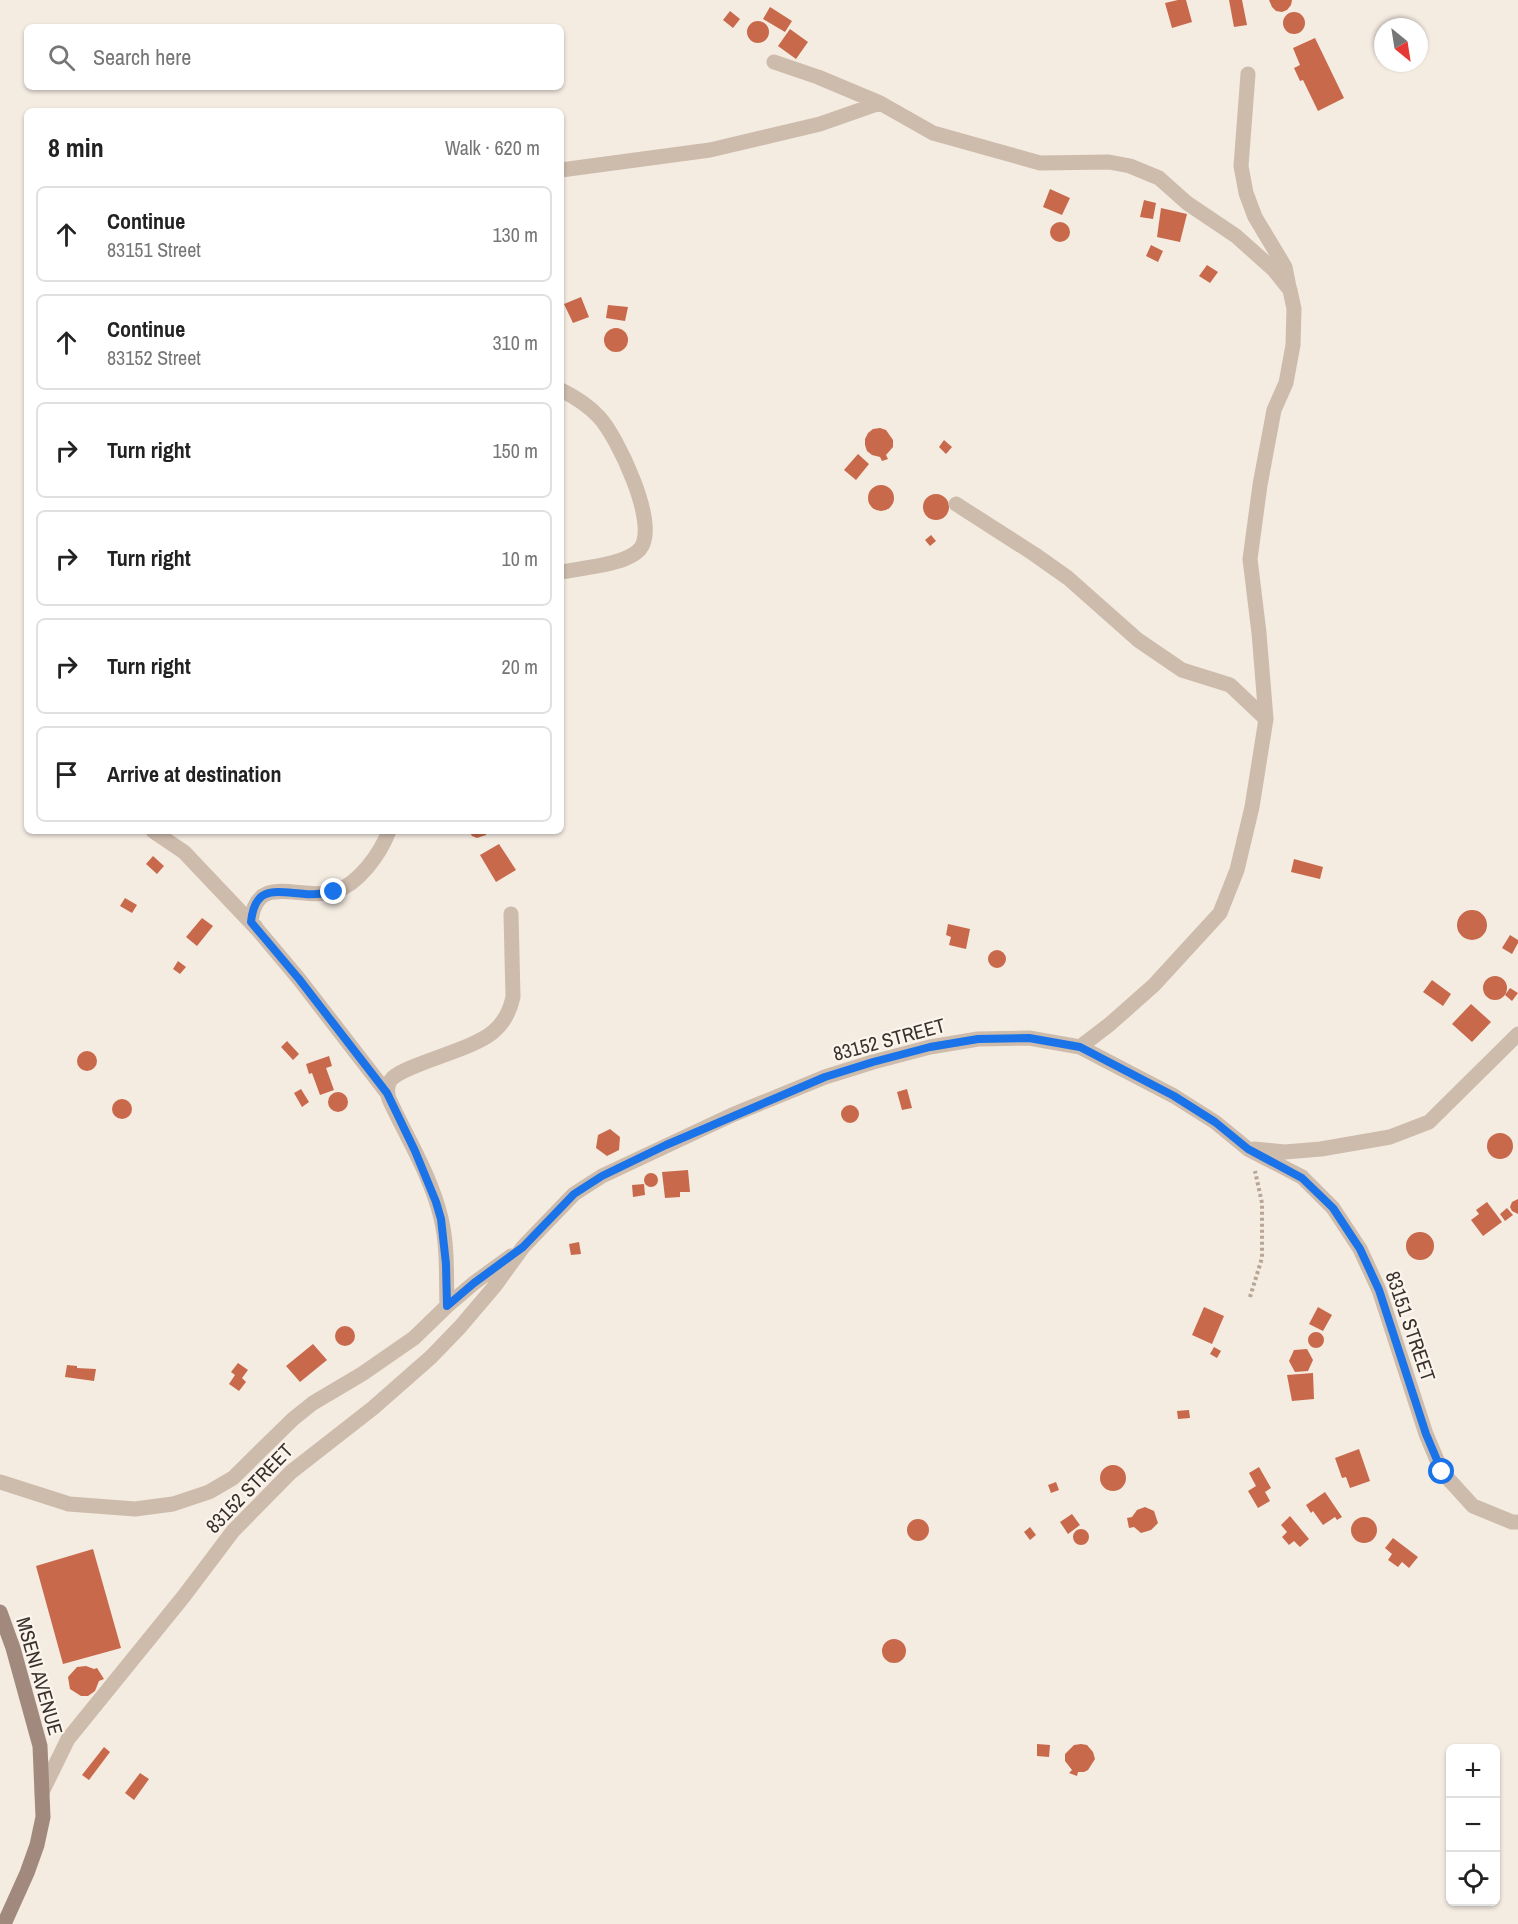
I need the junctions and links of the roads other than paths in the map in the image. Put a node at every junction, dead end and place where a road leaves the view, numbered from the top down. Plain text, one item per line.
1 (774, 62) dead end
2 (1248, 74) dead end
3 (880, 103) junction
4 (564, 170) edge
5 (1290, 290) junction
6 (564, 392) edge
7 (956, 504) dead end
8 (564, 571) edge
9 (1266, 718) junction
10 (157, 834) edge
11 (388, 834) edge
12 (511, 914) dead end
13 (257, 929) junction
14 (1518, 1034) edge
15 (1080, 1047) junction
16 (387, 1093) junction
17 (1248, 1149) junction
18 (523, 1247) junction
19 (447, 1306) junction
20 (0, 1482) edge
21 (1518, 1522) edge
22 (0, 1612) edge
23 (42, 1792) junction
24 (4, 1924) edge

1 - 3 street
2 - 5 street
3 - 4 street
3 - 5 street
5 - 9 street
6 - 8 street
7 - 9 street
9 - 15 street
10 - 13 street
11 - 13 street
12 - 16 street
13 - 16 street
14 - 17 street
15 - 17 street, 83152 STREET
15 - 18 street, 83152 STREET
16 - 19 street
17 - 21 street, 83151 STREET
18 - 19 street, 83152 STREET
18 - 23 street, 83152 STREET
19 - 20 street, 83152 STREET
22 - 23 street, MSENI AVENUE
23 - 24 street, MSENI AVENUE

